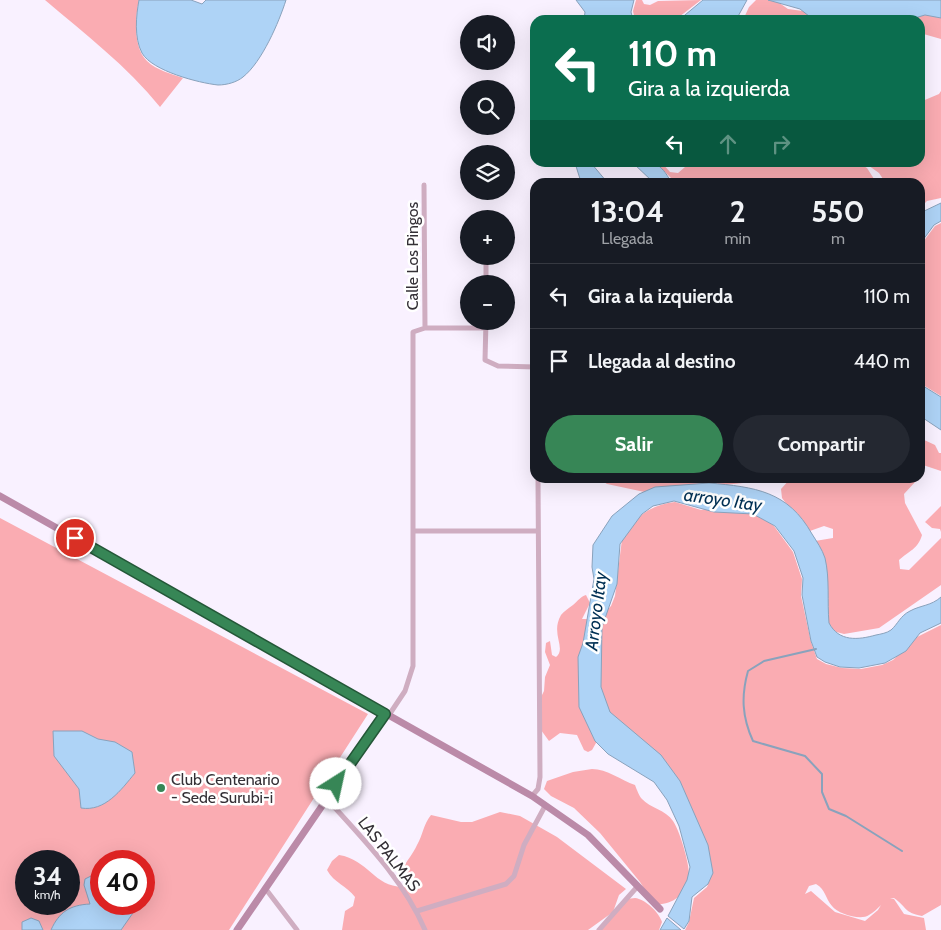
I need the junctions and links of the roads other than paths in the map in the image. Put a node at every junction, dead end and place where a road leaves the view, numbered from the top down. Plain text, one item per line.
1 (424, 185) dead end
2 (425, 328) junction
3 (460, 328) edge
4 (486, 330) edge
5 (530, 367) edge
6 (538, 483) edge
7 (0, 496) edge
8 (414, 531) junction
9 (538, 531) junction
10 (387, 714) junction
11 (532, 796) junction
12 (326, 798) junction
13 (545, 806) junction
14 (638, 887) junction
15 (265, 888) junction
16 (660, 909) dead end
17 (417, 911) junction
18 (237, 930) edge
19 (298, 930) edge
20 (426, 930) edge
21 (599, 930) edge

1 - 2 street, Calle Los Pingos
2 - 3 street
2 - 8 street
4 - 5 street
6 - 9 street
7 - 10 street
8 - 9 street
8 - 10 street
9 - 11 street
10 - 11 street
10 - 12 street
11 - 13 street
12 - 15 street
12 - 17 street, LAS PALMAS
13 - 14 street
13 - 17 street
14 - 16 street
14 - 21 street
15 - 18 street
15 - 19 street
17 - 20 street, LAS PALMAS

